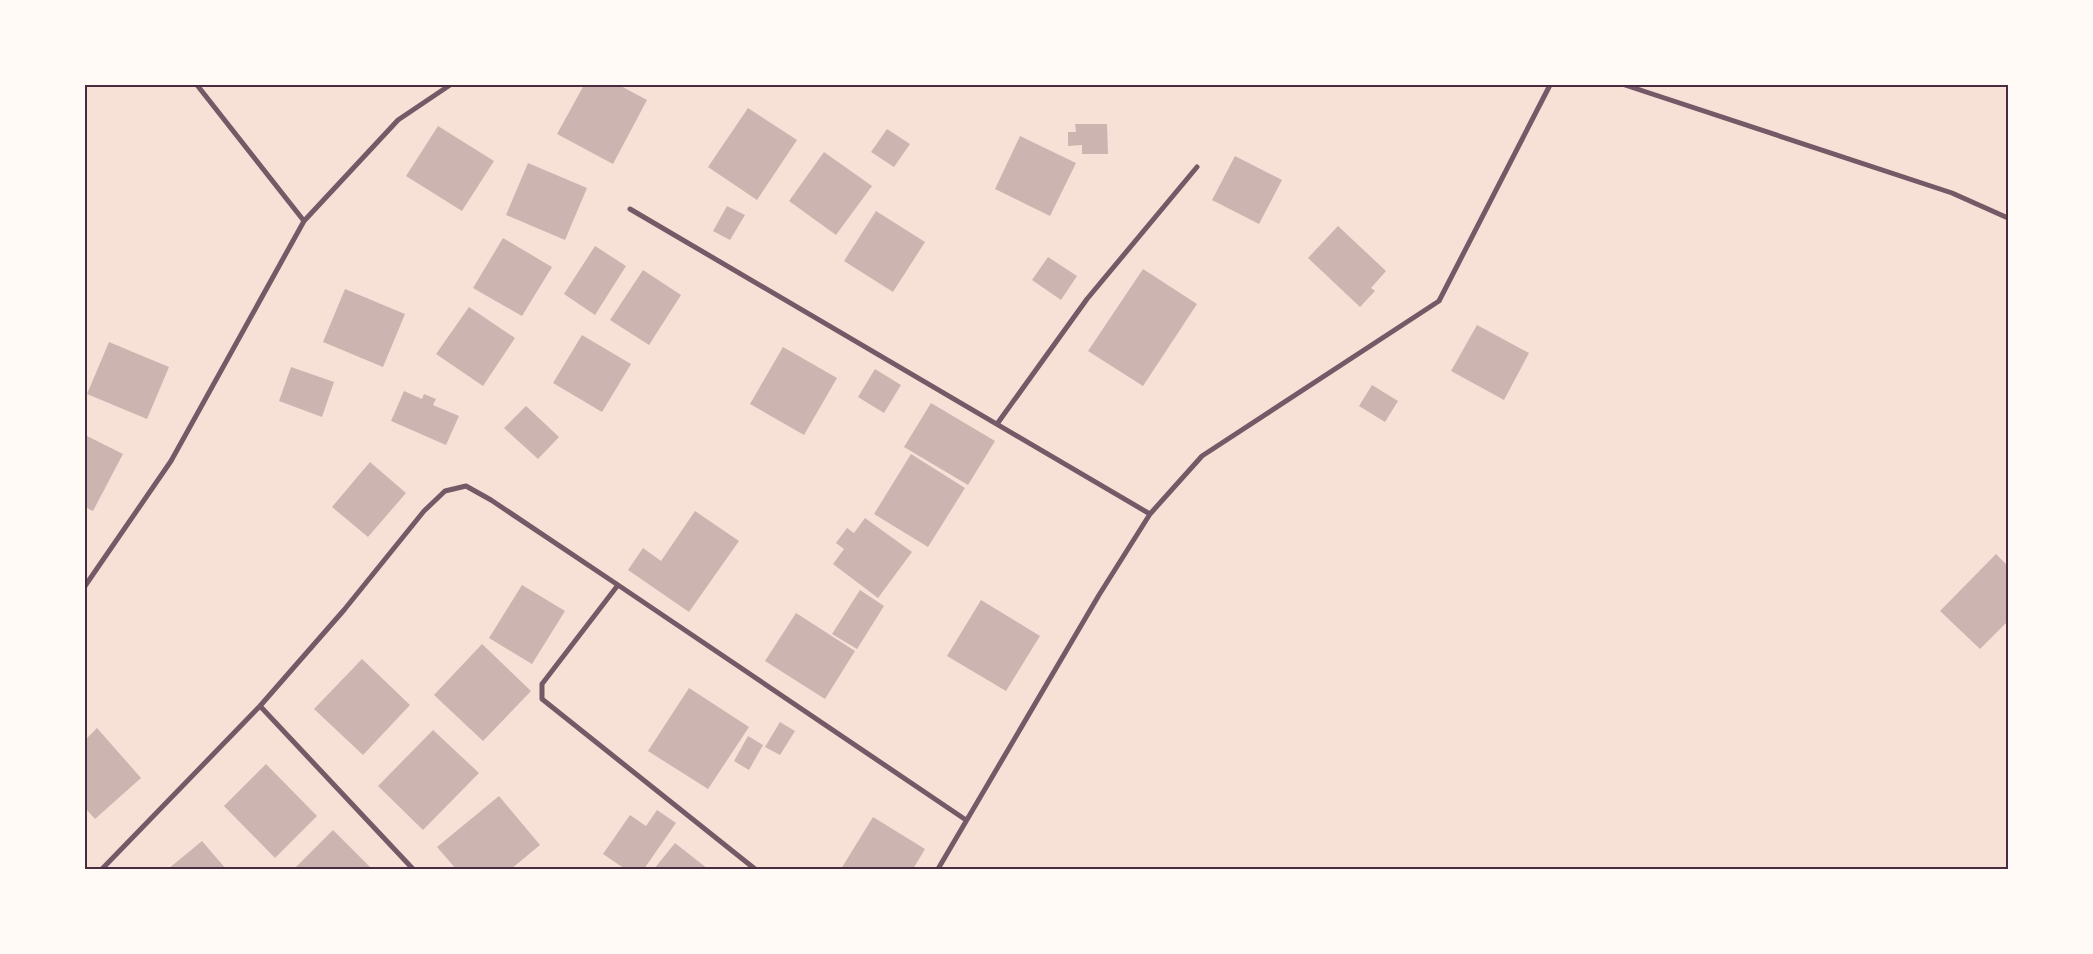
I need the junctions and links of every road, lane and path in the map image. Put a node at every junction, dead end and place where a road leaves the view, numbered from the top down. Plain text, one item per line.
1 (197, 85) edge
2 (450, 85) edge
3 (1550, 85) edge
4 (1625, 85) edge
5 (1196, 167) dead end
6 (630, 209) dead end
7 (2008, 218) edge
8 (304, 221) junction
9 (997, 424) junction
10 (1150, 514) junction
11 (618, 585) junction
12 (85, 586) edge
13 (260, 706) junction
14 (966, 820) junction
15 (102, 869) edge
16 (413, 869) edge
17 (755, 869) edge
18 (938, 869) edge

1 - 8 street
2 - 8 street
3 - 10 street
4 - 7 street
5 - 9 street
6 - 9 street
8 - 12 street
9 - 10 street
10 - 14 street
11 - 13 street
11 - 14 street
11 - 17 street
13 - 15 street
13 - 16 street
14 - 18 street

